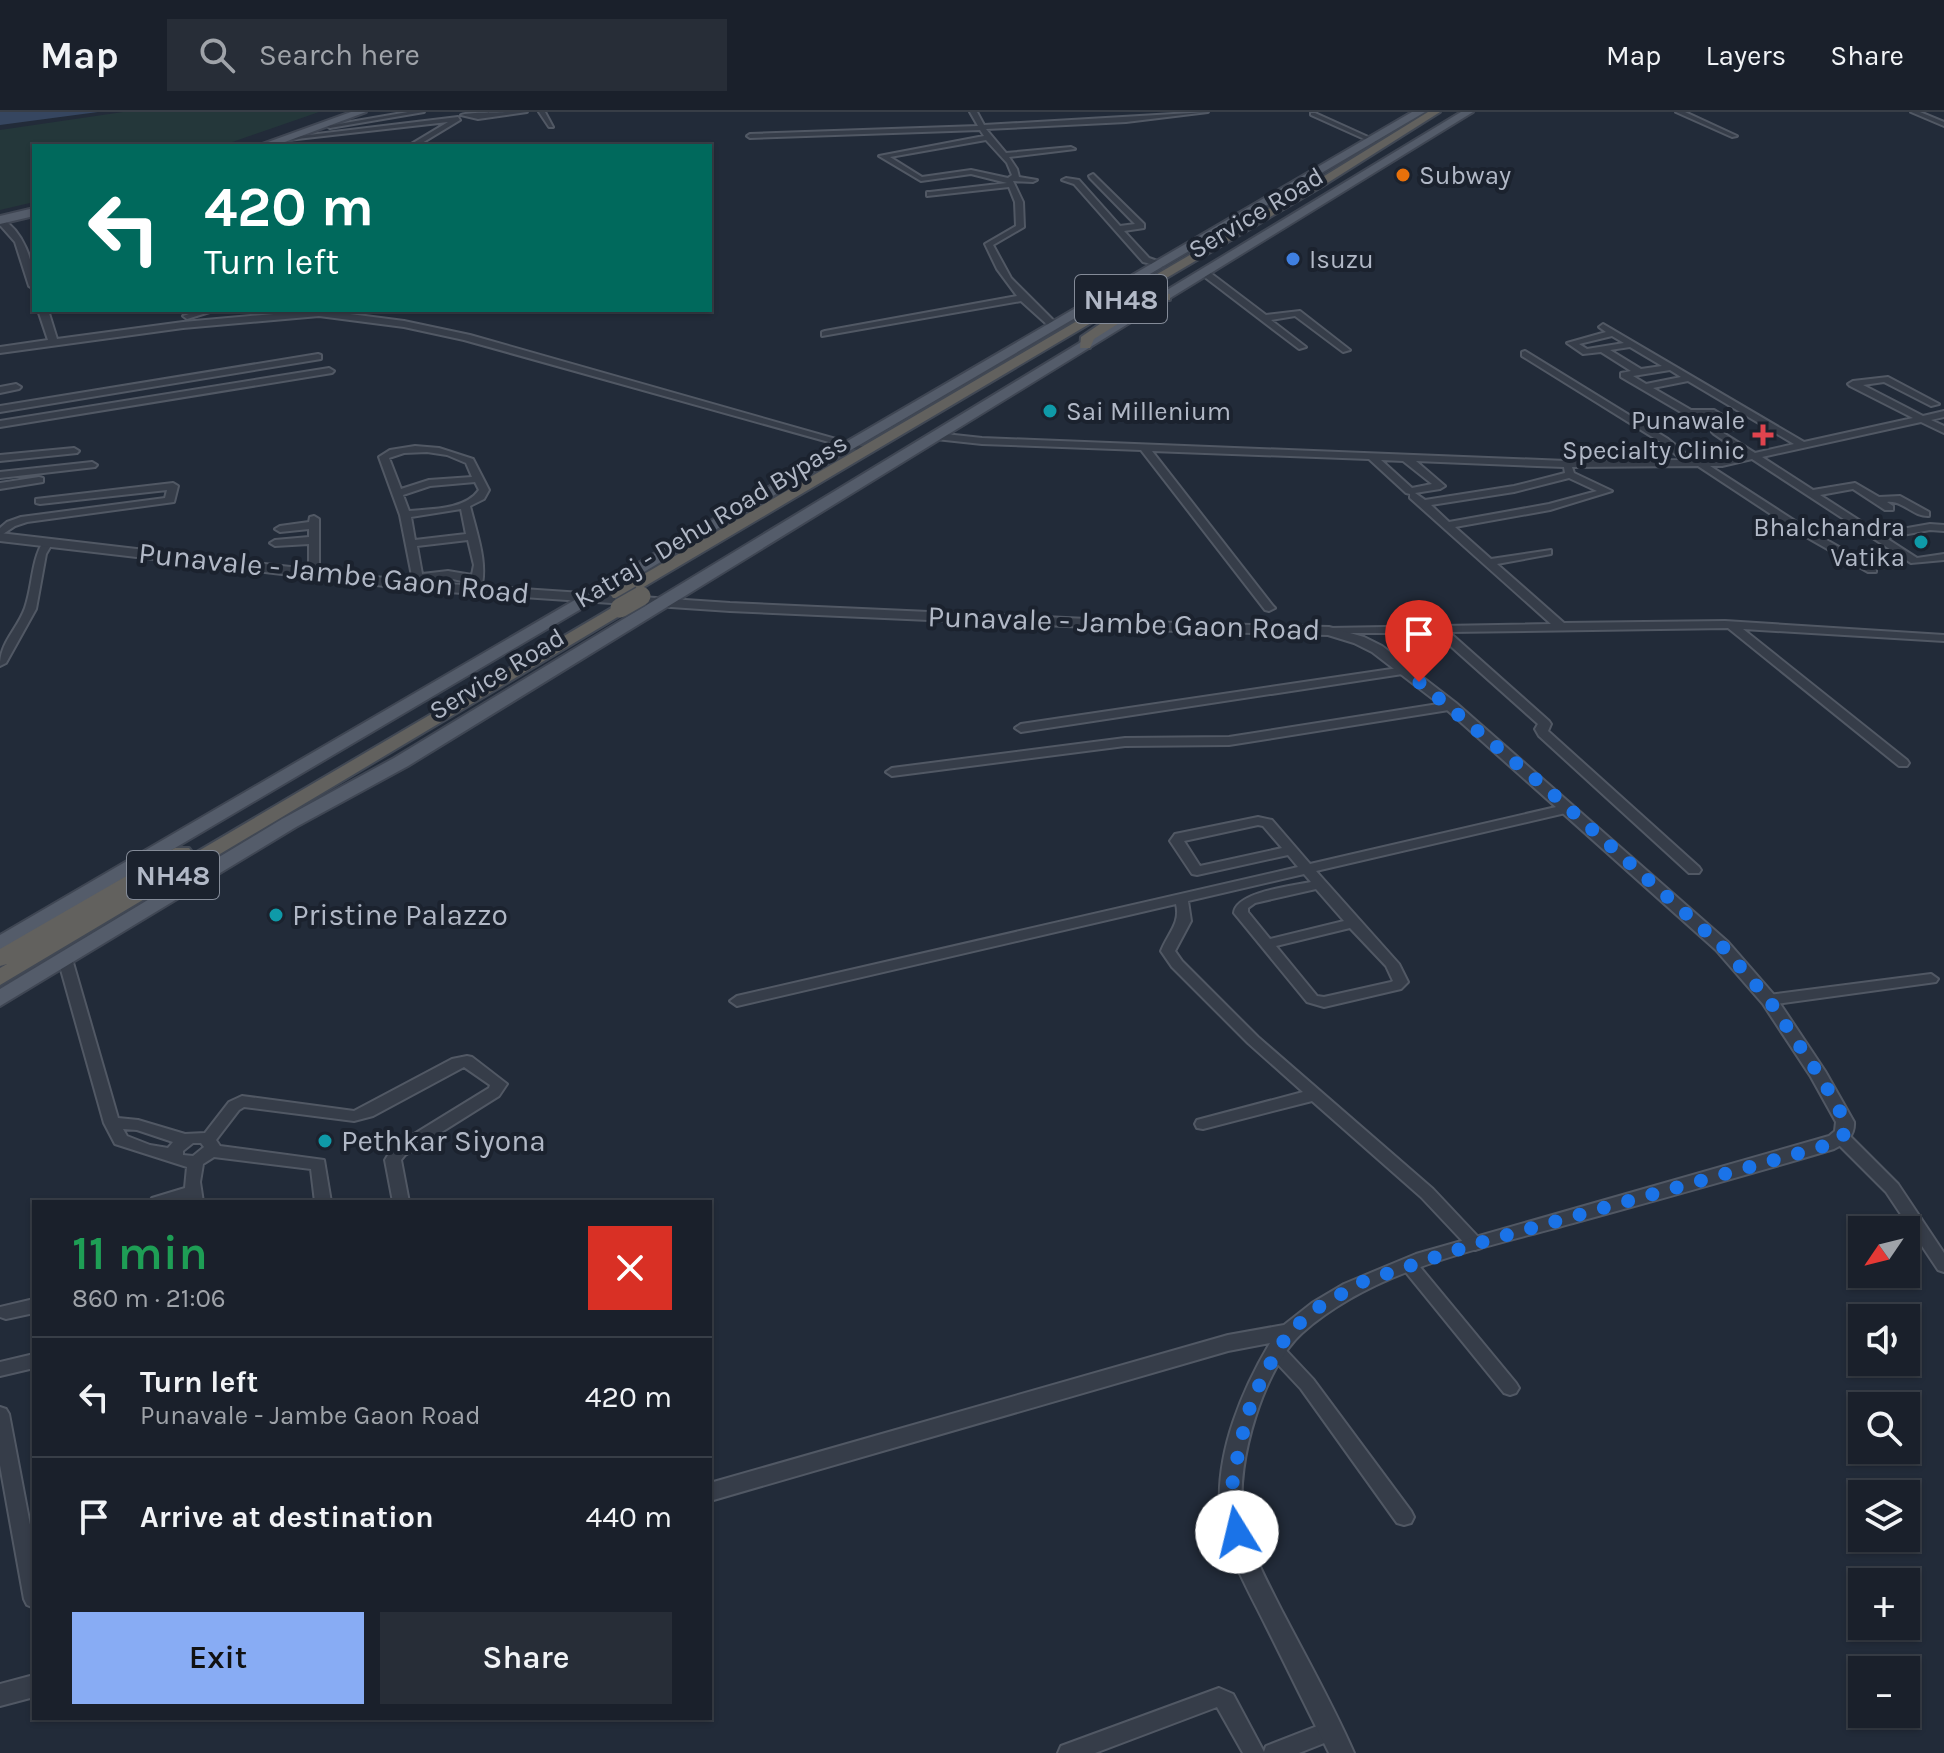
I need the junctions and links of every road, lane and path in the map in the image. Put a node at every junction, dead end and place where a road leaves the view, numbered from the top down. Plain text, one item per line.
1 (337, 112) edge
2 (361, 112) edge
3 (421, 112) edge
4 (524, 112) edge
5 (542, 112) edge
6 (973, 112) edge
7 (1205, 112) edge
8 (1420, 112) edge
9 (1435, 112) edge
10 (1450, 112) edge
11 (1468, 112) edge
12 (1679, 112) edge
13 (1914, 112) edge
14 (1313, 114) edge
15 (462, 115) edge
16 (1944, 124) edge
17 (551, 126) dead end
18 (982, 127) junction
19 (314, 129) junction
20 (750, 136) dead end
21 (1734, 136) dead end
22 (990, 137) junction
23 (288, 138) junction
24 (1373, 141) junction
25 (259, 144) edge
26 (415, 144) edge
27 (1408, 144) junction
28 (1071, 149) dead end
29 (1005, 155) junction
30 (988, 173) junction
31 (1093, 176) dead end
32 (1033, 180) dead end
33 (1066, 180) dead end
34 (921, 183) dead end
35 (1011, 184) junction
36 (930, 194) dead end
37 (951, 201) dead end
38 (32, 210) edge
39 (1262, 212) junction
40 (0, 218) edge
41 (1118, 229) junction
42 (1160, 265) junction
43 (1195, 275) junction
44 (32, 280) edge
45 (1148, 294) junction
46 (1165, 297) junction
47 (1022, 298) junction
48 (1120, 310) junction
49 (44, 312) edge
50 (301, 312) edge
51 (335, 312) edge
52 (188, 316) edge
53 (1265, 318) junction
54 (1054, 326) junction
55 (1603, 327) dead end
56 (1614, 333) junction
57 (825, 334) dead end
58 (53, 342) junction
59 (1632, 344) junction
60 (1085, 345) junction
61 (1302, 347) dead end
62 (1602, 349) junction
63 (0, 350) edge
64 (1346, 350) dead end
65 (1525, 354) dead end
66 (1672, 367) junction
67 (1640, 373) junction
68 (1690, 378) junction
69 (1643, 387) junction
70 (0, 390) edge
71 (0, 398) edge
72 (1934, 404) dead end
73 (0, 409) edge
74 (1944, 414) edge
75 (1921, 418) junction
76 (0, 421) edge
77 (1765, 422) junction
78 (1738, 428) junction
79 (1944, 430) edge
80 (936, 436) junction
81 (1801, 444) junction
82 (858, 447) junction
83 (1144, 447) junction
84 (74, 451) dead end
85 (1754, 455) junction
86 (1371, 456) junction
87 (1405, 457) junction
88 (0, 458) edge
89 (1698, 465) junction
90 (1568, 469) junction
91 (0, 475) edge
92 (479, 479) junction
93 (0, 486) edge
94 (1812, 493) junction
95 (397, 494) junction
96 (1414, 496) dead end
97 (1877, 500) junction
98 (40, 501) dead end
99 (465, 506) junction
100 (1889, 508) dead end
101 (1925, 514) dead end
102 (405, 515) junction
103 (1449, 524) junction
104 (1944, 528) edge
105 (280, 529) dead end
106 (0, 535) edge
107 (472, 536) junction
108 (1877, 536) junction
109 (314, 540) junction
110 (48, 542) junction
111 (275, 543) dead end
112 (411, 544) junction
113 (1547, 552) dead end
114 (1944, 557) edge
115 (1491, 562) junction
116 (1872, 570) dead end
117 (314, 575) junction
118 (418, 582) junction
119 (477, 586) junction
120 (619, 601) junction
121 (595, 602) junction
122 (665, 602) junction
123 (1269, 608) dead end
124 (1731, 625) junction
125 (1562, 628) junction
126 (1440, 630) junction
127 (1329, 631) junction
128 (1944, 638) edge
129 (0, 663) edge
130 (1405, 671) junction
131 (1451, 706) junction
132 (1021, 728) dead end
133 (1903, 763) dead end
134 (892, 772) dead end
135 (1569, 808) junction
136 (1291, 850) junction
137 (1305, 868) junction
138 (1694, 870) dead end
139 (1319, 884) junction
140 (1180, 897) junction
141 (1352, 923) junction
142 (0, 944) edge
143 (1268, 944) junction
144 (0, 959) edge
145 (65, 959) junction
146 (0, 978) edge
147 (1931, 979) dead end
148 (0, 999) edge
149 (1769, 1000) junction
150 (737, 1001) dead end
151 (1317, 1094) junction
152 (112, 1123) junction
153 (1203, 1124) dead end
154 (1842, 1138) junction
155 (185, 1140) junction
156 (210, 1145) junction
157 (174, 1155) junction
158 (196, 1161) junction
159 (194, 1197) edge
160 (172, 1200) edge
161 (323, 1200) edge
162 (401, 1200) edge
163 (1475, 1244) junction
164 (1410, 1266) junction
165 (1944, 1266) edge
166 (32, 1306) edge
167 (6, 1312) dead end
168 (1289, 1332) junction
169 (1277, 1352) junction
170 (32, 1361) edge
171 (0, 1369) edge
172 (1510, 1388) dead end
173 (0, 1414) edge
174 (712, 1491) edge
175 (1404, 1517) dead end
176 (32, 1588) edge
177 (32, 1687) edge
178 (0, 1695) edge
179 (1330, 1731) junction
180 (1069, 1753) edge
181 (1254, 1753) edge
182 (1274, 1753) edge
183 (1342, 1753) edge

1 - 25 main road
2 - 19 main road
3 - 19 street
4 - 15 street
5 - 17 street
6 - 18 street
7 - 18 street
8 - 24 main road, Service Road
9 - 39 highway, Katraj - Dehu Road Bypass / NH48
10 - 27 highway, Katraj - Dehu Road Bypass / NH48
11 - 27 main road
12 - 21 street
13 - 16 street
14 - 24 street
15 - 23 street
15 - 26 street
18 - 20 street
18 - 22 street
19 - 23 main road
22 - 29 street
22 - 30 street
23 - 25 main road
24 - 39 main road, Service Road
27 - 43 highway, Katraj - Dehu Road Bypass / NH48
28 - 29 street
29 - 35 street
30 - 34 street
30 - 35 street
31 - 41 street
32 - 35 street
33 - 41 street
35 - 36 street
35 - 37 street
35 - 47 street
38 - 40 main road
39 - 42 main road, Service Road
39 - 82 highway, Katraj - Dehu Road Bypass / NH48
40 - 44 street
41 - 42 street
42 - 54 main road, Service Road
43 - 45 highway, Katraj - Dehu Road Bypass / NH48
43 - 46 main road, Service Road
43 - 53 street
45 - 46 highway
45 - 48 highway, Katraj - Dehu Road Bypass / NH48
46 - 60 main road, Service Road
47 - 54 street
47 - 57 street
48 - 60 highway
48 - 120 highway, Katraj - Dehu Road Bypass / NH48, bridge
49 - 58 street
50 - 52 street
51 - 82 street
52 - 58 street
53 - 61 street
53 - 64 street
54 - 82 main road, Service Road
55 - 56 street
56 - 59 street
56 - 62 street
58 - 63 street
59 - 62 street
59 - 66 street
60 - 80 main road, Service Road
62 - 67 street
65 - 89 street
66 - 67 street
66 - 68 street
67 - 69 street
68 - 69 street
68 - 77 street
69 - 78 street
70 - 71 street
72 - 75 street
73 - 76 street
74 - 75 street
75 - 79 street
75 - 81 street
77 - 78 street
77 - 81 street
78 - 85 street
80 - 83 street
80 - 122 main road, Service Road
81 - 85 street
82 - 120 highway, Katraj - Dehu Road Bypass / NH48
82 - 121 main road, Service Road
83 - 86 street
83 - 123 street
84 - 88 street
85 - 89 street
85 - 94 street
86 - 87 street
86 - 87 street
87 - 90 street
89 - 90 street
89 - 116 street
90 - 103 street
90 - 103 street
91 - 93 street
92 - 95 street
92 - 95 street
92 - 99 street
94 - 97 street
94 - 108 street
95 - 102 street
96 - 103 street
97 - 100 street
97 - 101 street
98 - 106 street
99 - 102 street
99 - 107 street
102 - 112 street
103 - 115 street
104 - 108 street
105 - 109 street
106 - 110 street, Punavale - Jambe Gaon Road
107 - 112 street
107 - 119 street
108 - 114 street
109 - 111 street
109 - 117 street
110 - 117 street, Punavale - Jambe Gaon Road
110 - 129 street
112 - 118 street
113 - 115 street
115 - 125 street
117 - 118 street, Punavale - Jambe Gaon Road
118 - 119 street, Punavale - Jambe Gaon Road
119 - 121 street, Punavale - Jambe Gaon Road
120 - 121 highway, Katraj - Dehu Road Bypass / NH48
120 - 146 highway, Katraj - Dehu Road Bypass / NH48
121 - 122 street, Punavale - Jambe Gaon Road
121 - 142 main road, Service Road
121 - 144 highway, Katraj - Dehu Road Bypass / NH48
122 - 127 street, Punavale - Jambe Gaon Road
122 - 145 main road, Service Road
124 - 125 street
124 - 128 street
124 - 133 street
125 - 126 street
126 - 127 street
126 - 138 street
127 - 130 street, Punavale - Jambe Gaon Road
130 - 131 street, Punavale - Jambe Gaon Road
130 - 132 street
131 - 134 street
131 - 135 street, Punavale - Jambe Gaon Road
135 - 137 street
135 - 149 street, Punavale - Jambe Gaon Road
136 - 136 street
136 - 137 street
137 - 139 street
137 - 140 street
139 - 141 street
139 - 143 street
140 - 150 street
140 - 151 street
141 - 143 street
141 - 143 street
145 - 148 main road, Service Road
145 - 152 street
147 - 149 street
149 - 154 street, Punavale - Jambe Gaon Road
151 - 153 street
151 - 163 street
152 - 155 street
152 - 157 street
154 - 163 street
154 - 165 street
155 - 156 street
155 - 157 street
156 - 158 street
156 - 161 street
156 - 162 street
157 - 158 street
158 - 159 street
159 - 160 street
163 - 164 street
164 - 168 street
164 - 172 street
166 - 167 street
168 - 169 street
168 - 174 street
169 - 175 street
169 - 179 street
170 - 171 street
173 - 176 street
177 - 178 street
179 - 182 street
179 - 183 street
180 - 181 street

